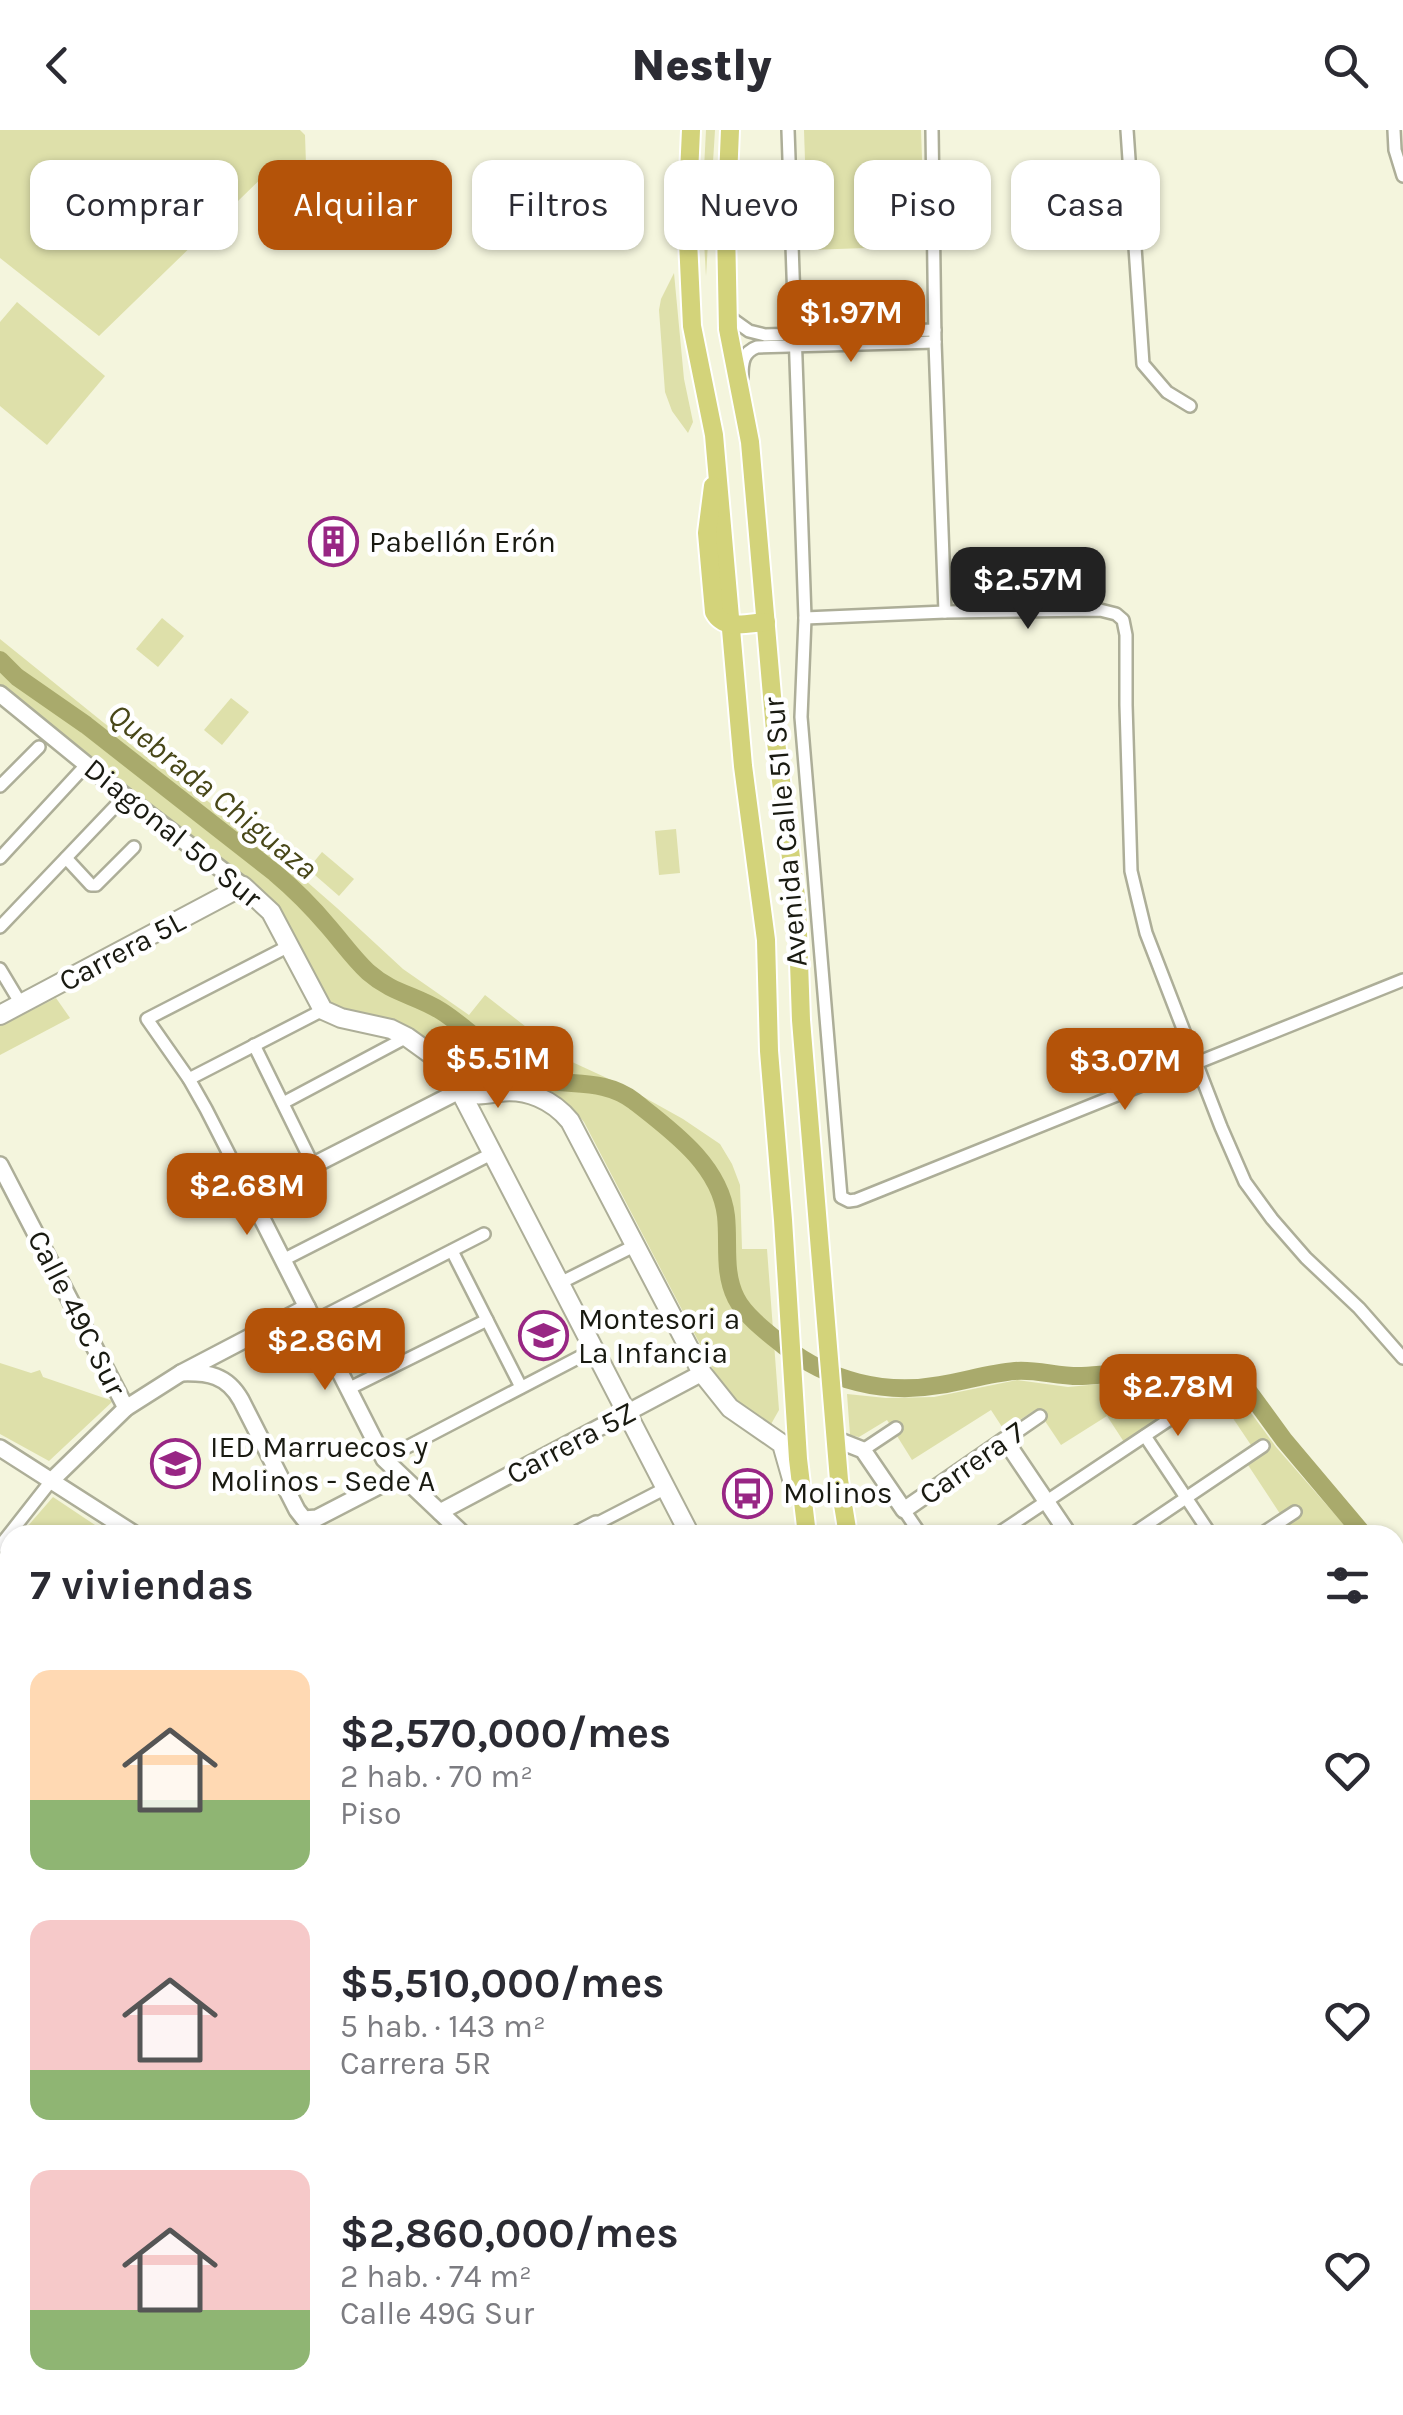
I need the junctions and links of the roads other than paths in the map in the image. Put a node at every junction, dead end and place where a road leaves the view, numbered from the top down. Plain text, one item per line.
1 (690, 130) edge
2 (730, 130) edge
3 (788, 130) edge
4 (932, 130) edge
5 (1127, 130) edge
6 (1394, 130) edge
7 (1403, 176) edge
8 (728, 316) junction
9 (935, 336) junction
10 (795, 340) junction
11 (742, 406) junction
12 (1190, 406) dead end
13 (945, 612) junction
14 (805, 618) junction
15 (766, 622) junction
16 (732, 624) junction
17 (0, 694) edge
18 (39, 747) dead end
19 (86, 764) junction
20 (0, 786) edge
21 (125, 796) junction
22 (134, 847) dead end
23 (0, 858) edge
24 (66, 858) junction
25 (244, 886) junction
26 (0, 927) edge
27 (289, 946) junction
28 (0, 969) edge
29 (1403, 980) edge
30 (21, 1004) junction
31 (323, 1010) junction
32 (0, 1015) edge
33 (407, 1037) junction
34 (254, 1045) junction
35 (1198, 1062) junction
36 (189, 1080) junction
37 (460, 1090) junction
38 (283, 1103) junction
39 (493, 1153) junction
40 (0, 1164) edge
41 (312, 1165) junction
42 (251, 1196) junction
43 (484, 1234) dead end
44 (636, 1245) junction
45 (452, 1251) junction
46 (283, 1260) junction
47 (560, 1283) junction
48 (310, 1314) junction
49 (487, 1320) junction
50 (595, 1350) junction
51 (1403, 1358) edge
52 (181, 1374) junction
53 (702, 1374) junction
54 (348, 1388) junction
55 (522, 1388) junction
56 (1188, 1407) dead end
57 (126, 1408) junction
58 (628, 1413) junction
59 (1040, 1416) dead end
60 (896, 1428) dead end
61 (1144, 1436) junction
62 (836, 1439) junction
63 (1005, 1440) junction
64 (1264, 1446) dead end
65 (0, 1448) edge
66 (863, 1450) junction
67 (384, 1459) junction
68 (400, 1475) junction
69 (50, 1481) junction
70 (666, 1488) junction
71 (1186, 1498) junction
72 (1047, 1502) junction
73 (904, 1510) junction
74 (440, 1512) junction
75 (1295, 1512) dead end
76 (16, 1525) edge
77 (120, 1525) edge
78 (454, 1525) edge
79 (607, 1525) edge
80 (685, 1525) edge
81 (804, 1525) edge
82 (805, 1525) edge
83 (846, 1525) edge
84 (914, 1525) edge
85 (1011, 1525) edge
86 (1063, 1525) edge
87 (1145, 1525) edge
88 (1204, 1525) edge
89 (1275, 1525) edge

1 - 16 main road
2 - 8 main road, Avenida Calle 51 Sur
3 - 10 street
4 - 9 street
5 - 12 street
6 - 7 street
8 - 10 street
8 - 11 main road, Avenida Calle 51 Sur
9 - 10 street
9 - 13 street
10 - 11 street
10 - 14 street
11 - 15 main road, Avenida Calle 51 Sur
13 - 14 street
13 - 35 street
14 - 35 street
15 - 16 main road
15 - 62 main road, Avenida Calle 51 Sur
16 - 82 main road, Avenida Calle 51 Sur
17 - 19 street, Diagonal 50 Sur
18 - 20 street
19 - 21 street, Diagonal 50 Sur
19 - 23 street
21 - 24 street
21 - 25 street, Diagonal 50 Sur
22 - 24 street
24 - 26 street
25 - 27 main road, Diagonal 50 Sur
25 - 30 main road, Carrera 5L
27 - 31 main road, Diagonal 50 Sur
27 - 36 street
28 - 30 street
29 - 35 street
30 - 32 main road, Carrera 5L
31 - 33 main road
31 - 34 street
33 - 37 main road
33 - 38 street
34 - 36 street
34 - 38 street
35 - 51 street
36 - 42 street
37 - 39 main road
37 - 41 street
37 - 44 main road
38 - 41 street
39 - 46 street
39 - 47 main road
40 - 57 street, Calle 49C Sur
41 - 42 street
42 - 46 street
43 - 45 street
44 - 47 street
44 - 53 main road
45 - 48 street
45 - 49 street
46 - 48 street
47 - 50 main road
48 - 52 street
48 - 54 street
49 - 54 street
49 - 55 street
50 - 55 street
50 - 58 main road
52 - 57 street
52 - 68 street
53 - 58 street, Carrera 5Z
53 - 81 main road
54 - 67 street
55 - 67 street
56 - 61 street
57 - 69 street
58 - 70 main road
58 - 74 street, Carrera 5Z
59 - 63 street, Carrera 7
60 - 66 street
61 - 71 street
61 - 72 street
62 - 66 street
62 - 83 main road, Avenida Calle 51 Sur
63 - 72 street
63 - 73 street, Carrera 7
64 - 71 street
65 - 69 street
66 - 73 street
67 - 68 street
68 - 74 street
69 - 76 street
69 - 77 street
70 - 79 street
70 - 80 main road
71 - 87 street
71 - 88 street
72 - 85 street
72 - 86 street
73 - 84 street
74 - 78 street
75 - 89 street

